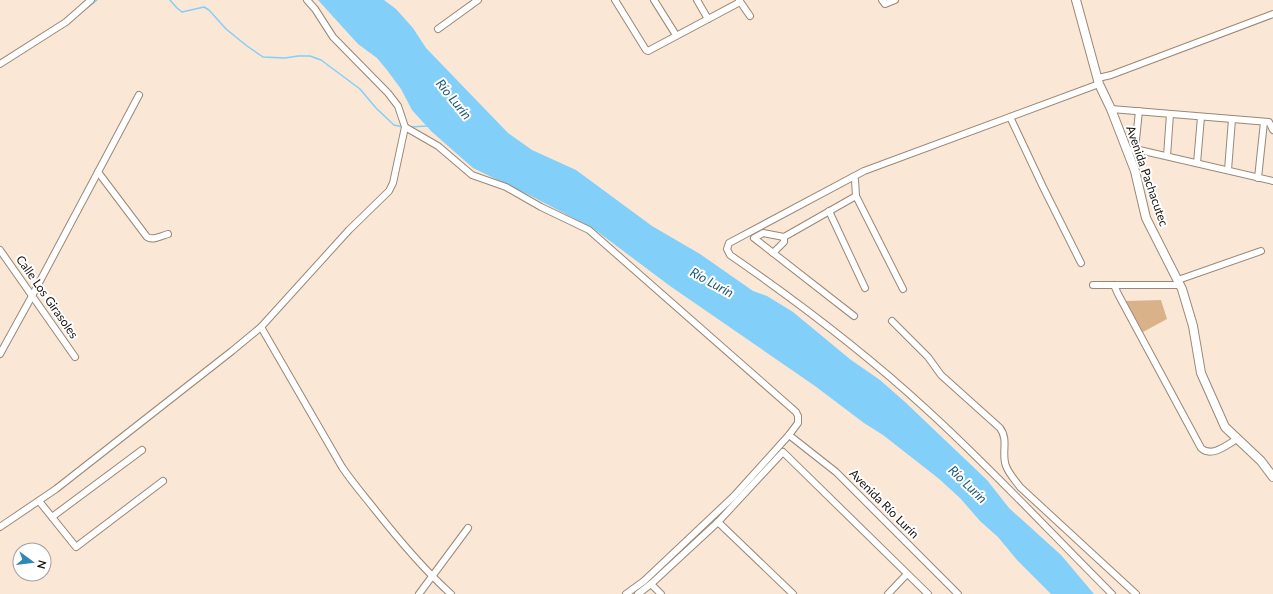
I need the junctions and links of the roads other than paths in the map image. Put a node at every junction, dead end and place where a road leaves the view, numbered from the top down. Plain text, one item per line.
1 (91, 0) edge
2 (307, 0) edge
3 (478, 0) edge
4 (615, 0) edge
5 (654, 0) edge
6 (697, 0) edge
7 (882, 0) edge
8 (895, 0) edge
9 (1076, 0) edge
10 (740, 1) edge
11 (1273, 14) edge
12 (750, 16) dead end
13 (708, 18) junction
14 (438, 29) dead end
15 (676, 35) junction
16 (0, 64) edge
17 (1098, 81) junction
18 (139, 96) dead end
19 (1111, 109) junction
20 (1139, 111) junction
21 (1170, 114) junction
22 (1202, 116) junction
23 (1010, 117) junction
24 (1232, 119) junction
25 (1264, 122) junction
26 (405, 127) junction
27 (1273, 130) edge
28 (1131, 150) junction
29 (1167, 156) junction
30 (1197, 163) junction
31 (1228, 170) junction
32 (98, 172) junction
33 (853, 177) junction
34 (1258, 178) junction
35 (1273, 181) edge
36 (856, 196) junction
37 (830, 211) junction
38 (168, 234) dead end
39 (784, 236) junction
40 (0, 250) edge
41 (1261, 251) dead end
42 (773, 253) junction
43 (1081, 263) dead end
44 (1179, 282) junction
45 (1093, 285) dead end
46 (1114, 285) junction
47 (865, 288) dead end
48 (903, 289) dead end
49 (32, 296) junction
50 (854, 316) dead end
51 (892, 321) dead end
52 (260, 327) junction
53 (0, 354) edge
54 (75, 357) dead end
55 (789, 435) junction
56 (1237, 440) junction
57 (142, 450) dead end
58 (1273, 477) edge
59 (163, 481) dead end
60 (39, 501) junction
61 (52, 517) junction
62 (718, 522) junction
63 (0, 528) edge
64 (468, 528) dead end
65 (907, 574) junction
66 (432, 577) junction
67 (651, 584) junction
68 (419, 594) edge
69 (451, 594) edge
70 (626, 594) edge
71 (638, 594) edge
72 (661, 594) edge
73 (794, 594) edge
74 (888, 594) edge
75 (928, 594) edge
76 (958, 594) edge
77 (1112, 594) edge
78 (1136, 594) edge

1 - 16 street
2 - 26 street
3 - 14 street
4 - 15 street
5 - 15 street
6 - 13 street
7 - 8 street
9 - 17 main road, Avenida Pachacutec
10 - 12 street
10 - 13 street
11 - 17 street
13 - 15 street
17 - 19 main road, Avenida Pachacutec
17 - 23 street
18 - 32 street
19 - 20 street
19 - 28 main road, Avenida Pachacutec
20 - 21 street
20 - 28 street
21 - 22 street
21 - 29 street
22 - 24 street
22 - 30 street
23 - 33 street
23 - 43 street
24 - 25 street
24 - 31 street
25 - 27 street
25 - 34 street
26 - 52 street
26 - 55 street
28 - 29 street
28 - 44 main road, Avenida Pachacutec
29 - 30 street
30 - 31 street
31 - 34 street
32 - 38 street
32 - 49 street
33 - 36 street
33 - 77 street
34 - 35 street
36 - 37 street
36 - 48 street
37 - 39 street
37 - 47 street
39 - 42 street
39 - 42 street
40 - 49 street, Calle Los Girasoles
41 - 44 street
42 - 50 street
44 - 46 street
44 - 56 main road, Avenida Pachacutec
45 - 46 street
46 - 56 street
49 - 53 street
49 - 54 street, Calle Los Girasoles
51 - 78 street
52 - 60 street
52 - 66 street
55 - 70 street
55 - 76 street, Avenida Río Lurín
56 - 58 main road, Avenida Pachacutec
57 - 61 street
59 - 61 street
60 - 61 street
60 - 63 street
62 - 65 street
62 - 67 street
62 - 73 street
64 - 66 street
65 - 74 street
65 - 75 street
66 - 68 street
66 - 69 street
67 - 71 street
67 - 72 street

